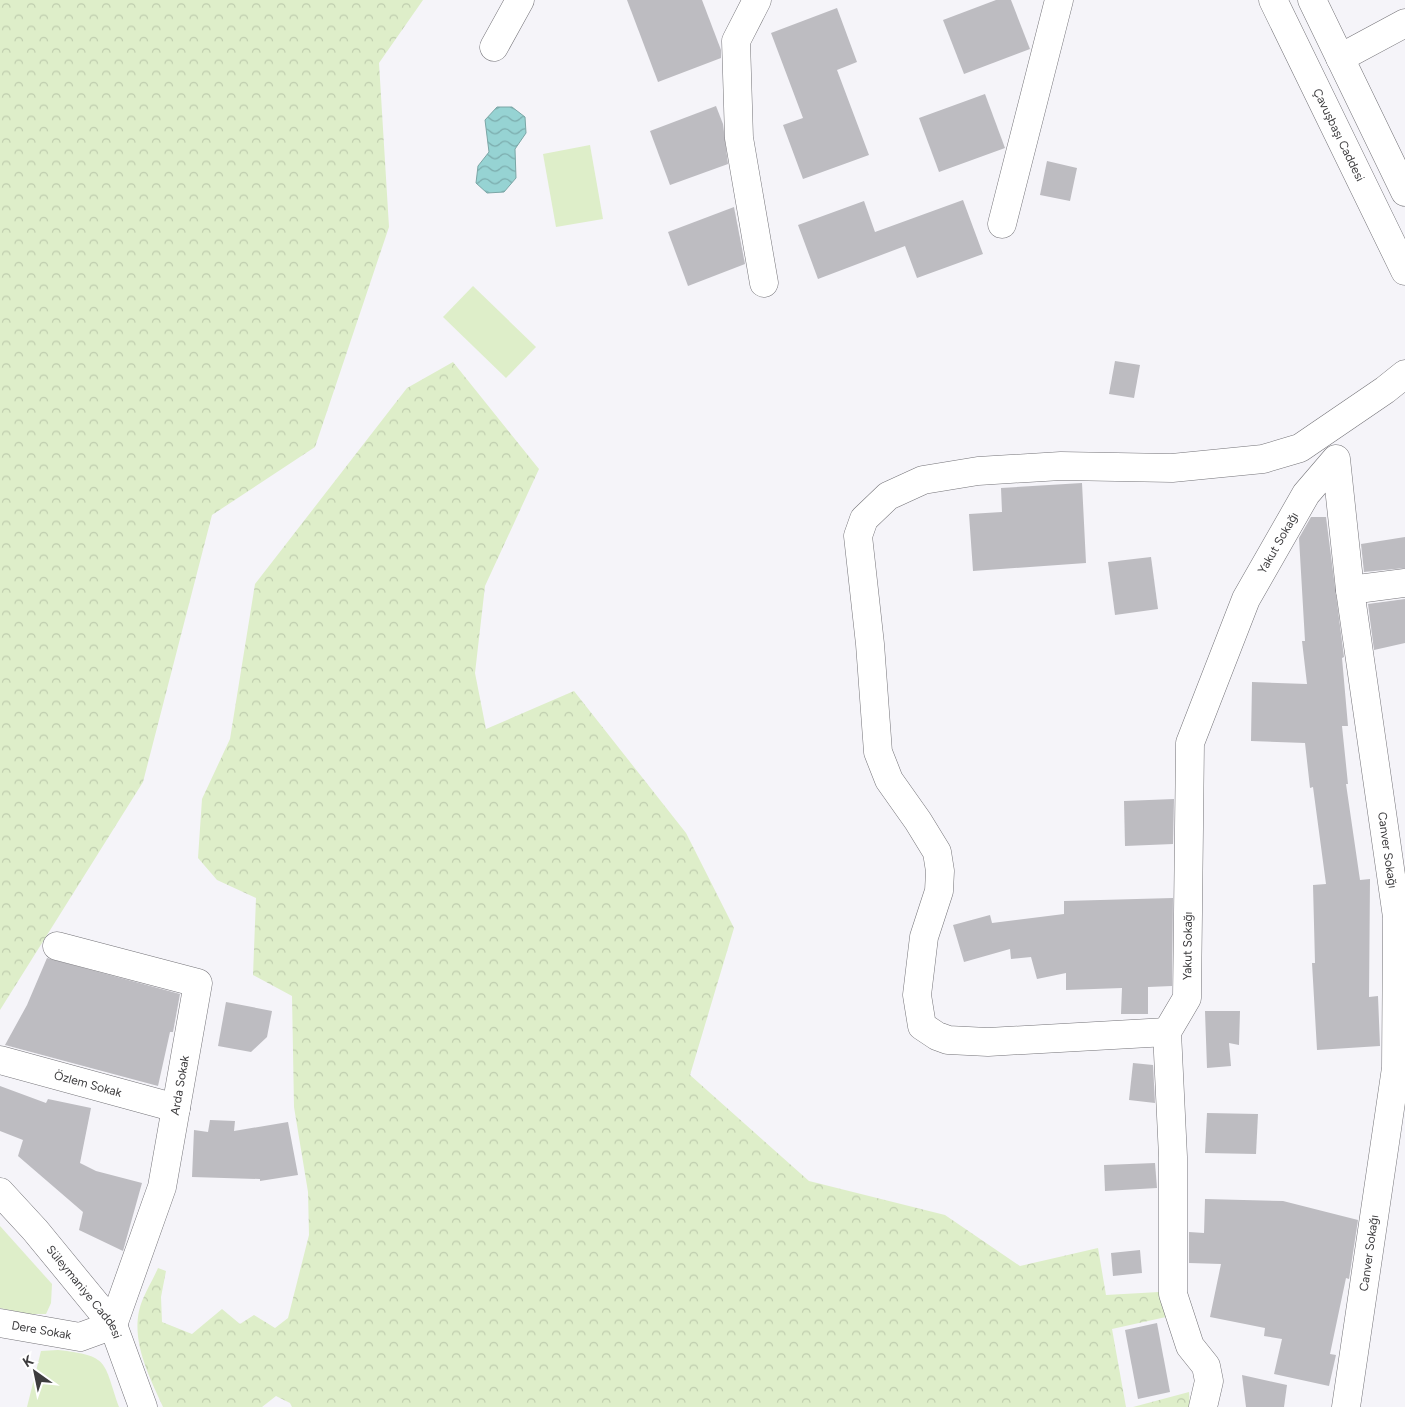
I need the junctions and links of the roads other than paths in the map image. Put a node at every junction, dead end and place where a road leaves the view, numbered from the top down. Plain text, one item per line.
1 (520, 0) edge
2 (757, 0) edge
3 (1059, 0) edge
4 (1274, 0) edge
5 (1312, 0) edge
6 (1405, 22) edge
7 (494, 47) dead end
8 (1340, 58) junction
9 (1405, 192) edge
10 (1002, 224) dead end
11 (1405, 270) edge
12 (764, 283) dead end
13 (1405, 374) edge
14 (1358, 409) junction
15 (1336, 459) junction
16 (1405, 583) edge
17 (1350, 590) junction
18 (58, 946) dead end
19 (1167, 1032) junction
20 (0, 1060) edge
21 (1401, 1068) edge
22 (176, 1108) junction
23 (0, 1192) edge
24 (0, 1323) edge
25 (113, 1326) junction
26 (143, 1407) edge
27 (1203, 1407) edge
28 (1346, 1407) edge

1 - 7 street
2 - 12 street
3 - 10 street
4 - 11 street, Çavuşbaşı Caddesi
5 - 8 street
6 - 8 street
8 - 9 street
13 - 14 street
14 - 15 street
14 - 19 street
15 - 17 street, Canver Sokağı
15 - 19 street, Yakut Sokağı
16 - 17 street
17 - 21 street, Canver Sokağı
18 - 22 street, Arda Sokak
19 - 27 street
20 - 22 street, Özlem Sokak
21 - 28 street, Canver Sokağı
22 - 25 street, Arda Sokak
23 - 25 street, Süleymaniye Caddesi
24 - 25 street, Dere Sokak
25 - 26 street, Süleymaniye Caddesi

